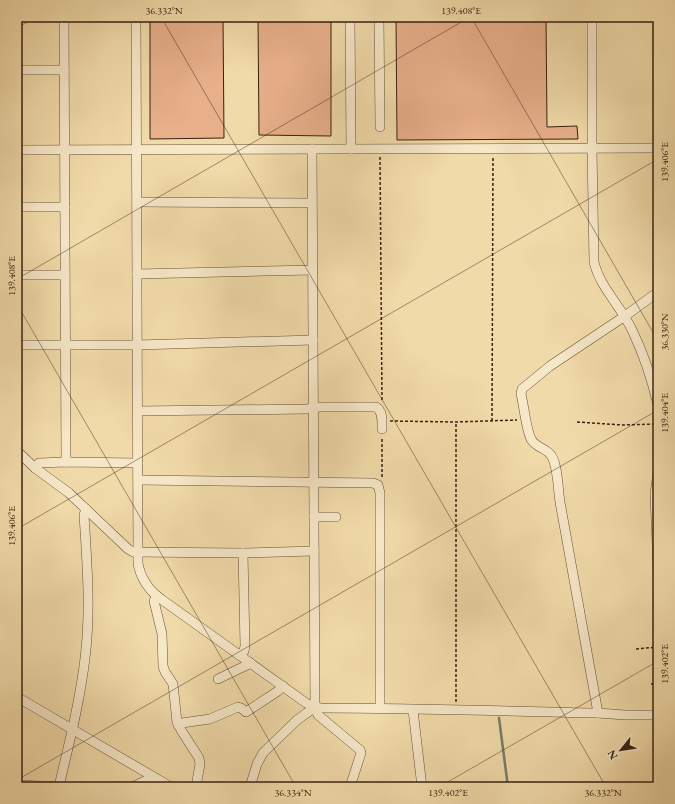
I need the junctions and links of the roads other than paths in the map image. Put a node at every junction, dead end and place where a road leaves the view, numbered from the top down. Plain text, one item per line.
1 (64, 17) edge
2 (136, 17) edge
3 (350, 17) edge
4 (380, 17) edge
5 (592, 17) edge
6 (17, 70) edge
7 (64, 70) junction
8 (380, 127) dead end
9 (592, 148) junction
10 (658, 148) edge
11 (136, 149) junction
12 (312, 149) junction
13 (351, 149) junction
14 (17, 150) edge
15 (64, 150) junction
16 (137, 202) junction
17 (312, 203) junction
18 (17, 207) edge
19 (65, 207) junction
20 (313, 270) junction
21 (137, 274) junction
22 (17, 275) edge
23 (65, 275) junction
24 (658, 292) edge
25 (624, 316) junction
26 (313, 340) junction
27 (17, 345) edge
28 (66, 345) junction
29 (137, 345) junction
30 (658, 405) edge
31 (313, 409) junction
32 (138, 411) junction
33 (382, 425) road end
34 (19, 456) edge
35 (66, 462) junction
36 (138, 463) junction
37 (35, 468) junction
38 (658, 472) edge
39 (138, 480) junction
40 (314, 482) junction
41 (86, 509) junction
42 (314, 517) junction
43 (336, 517) dead end
44 (314, 552) junction
45 (138, 553) junction
46 (243, 553) junction
47 (658, 570) edge
48 (157, 596) junction
49 (240, 655) junction
50 (249, 662) junction
51 (218, 679) dead end
52 (283, 686) junction
53 (17, 697) edge
54 (315, 707) junction
55 (380, 708) junction
56 (414, 710) junction
57 (598, 713) junction
58 (658, 715) edge
59 (178, 725) junction
60 (73, 729) junction
61 (153, 777) junction
62 (17, 785) edge
63 (63, 786) edge
64 (132, 787) edge
65 (171, 787) edge
66 (196, 787) edge
67 (250, 787) edge
68 (350, 787) edge
69 (422, 787) edge

1 - 7 street
2 - 11 street
3 - 13 street
4 - 8 street
5 - 9 street
6 - 7 street
7 - 15 street
9 - 10 street
9 - 13 street
9 - 25 street
11 - 12 street
11 - 15 street
11 - 16 street
12 - 13 street
12 - 17 street
14 - 15 street
15 - 19 street
16 - 17 street
16 - 21 street
17 - 20 street
18 - 19 street
19 - 23 street
20 - 21 street
20 - 26 street
21 - 29 street
22 - 23 street
23 - 28 street
24 - 25 street
25 - 30 street
25 - 57 street
26 - 29 street
26 - 31 street
27 - 28 street
28 - 29 street
28 - 35 street
29 - 32 street
31 - 32 street
31 - 33 street
31 - 40 street
32 - 36 street
34 - 37 street
35 - 36 street
35 - 37 street
36 - 39 street
37 - 41 street
38 - 47 street
39 - 40 street
39 - 45 street
40 - 42 street
40 - 55 street
41 - 45 street
41 - 60 street
42 - 43 street
42 - 44 street
44 - 46 street
44 - 54 street
45 - 46 street
45 - 48 street
46 - 49 street
48 - 49 street
48 - 59 street
49 - 50 street
50 - 51 street
50 - 52 street
52 - 54 street
52 - 59 street
53 - 60 street
54 - 55 street
54 - 67 street
54 - 68 street
55 - 56 street
56 - 57 street
56 - 69 street
57 - 58 street
59 - 66 street
60 - 61 street
60 - 63 street
61 - 64 street
61 - 65 street
62 - 63 street

